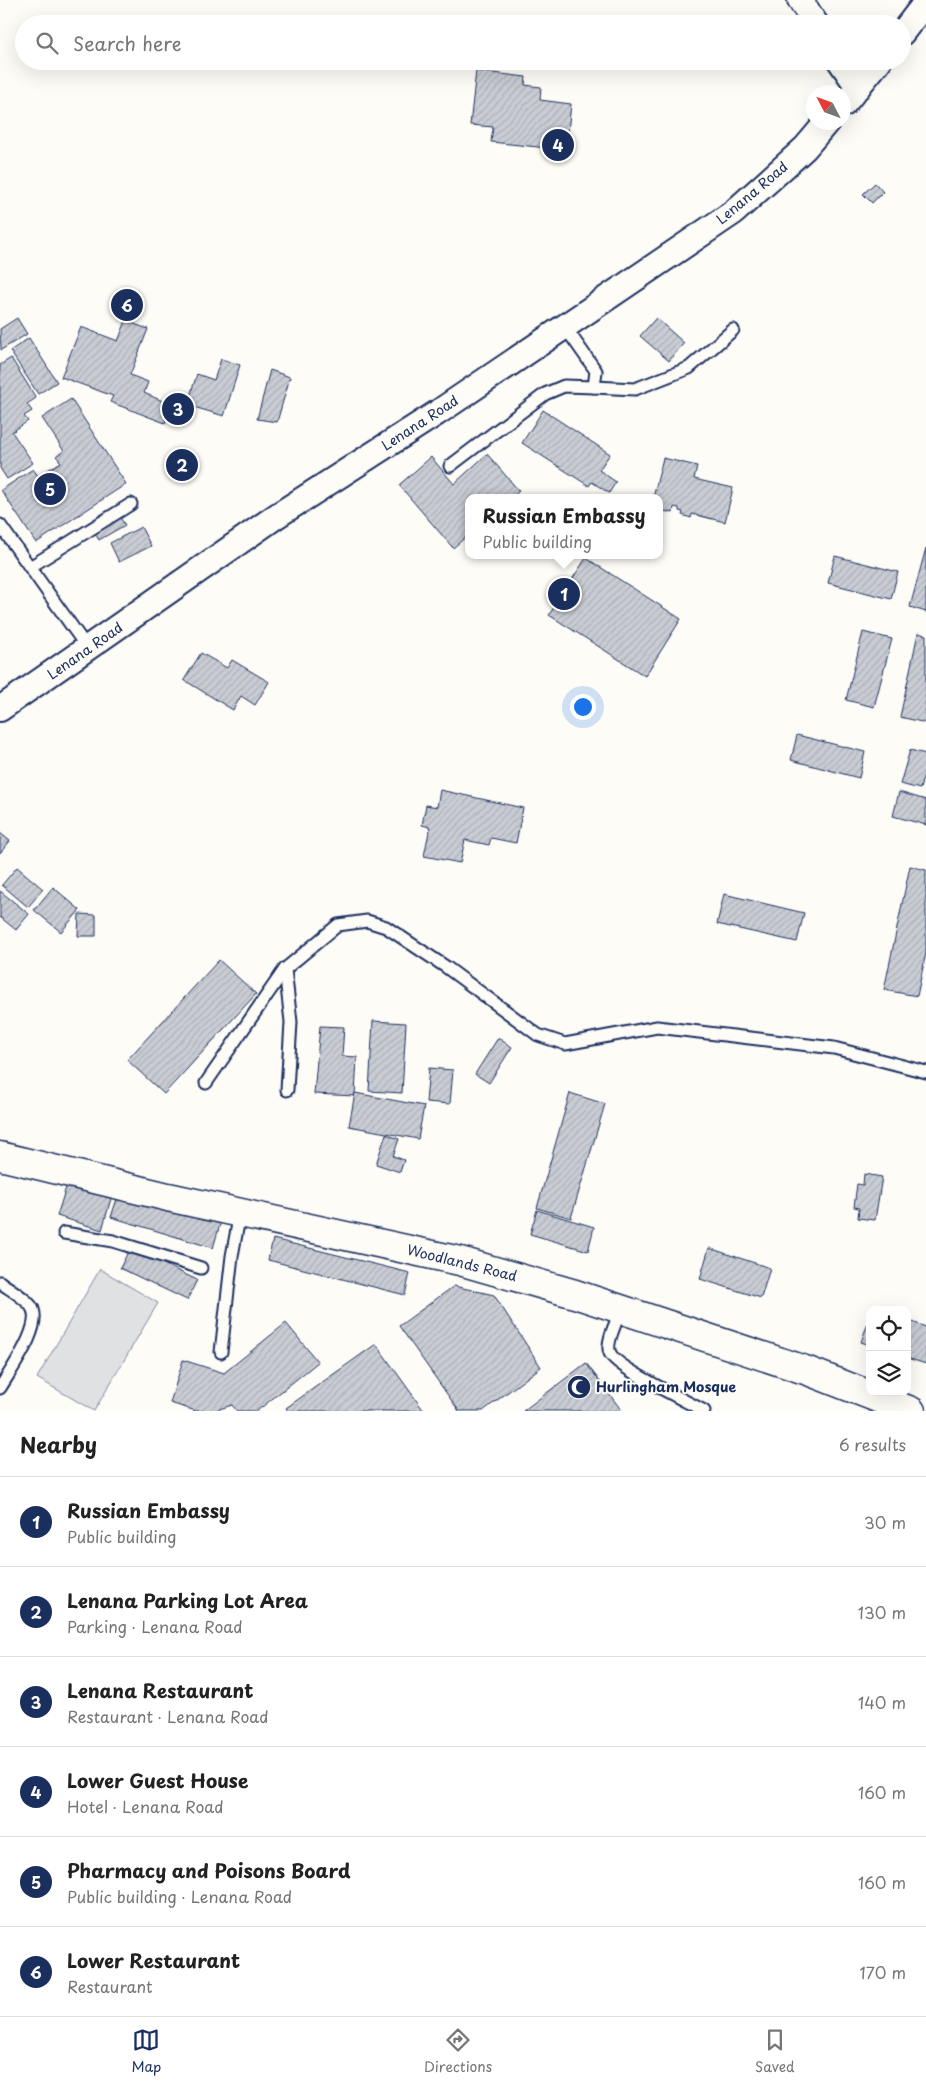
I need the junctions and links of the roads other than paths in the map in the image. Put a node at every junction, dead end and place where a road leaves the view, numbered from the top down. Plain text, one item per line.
1 (800, 0) edge
2 (926, 2) edge
3 (810, 15) edge
4 (911, 21) edge
5 (843, 70) edge
6 (872, 70) edge
7 (848, 85) edge
8 (851, 96) edge
9 (820, 130) edge
10 (565, 327) junction
11 (733, 330) dead end
12 (594, 387) junction
13 (450, 466) dead end
14 (131, 504) dead end
15 (0, 524) edge
16 (30, 567) junction
17 (88, 649) junction
18 (0, 709) edge
19 (285, 969) junction
20 (926, 1072) edge
21 (206, 1083) dead end
22 (287, 1090) dead end
23 (0, 1156) edge
24 (240, 1213) junction
25 (64, 1233) dead end
26 (201, 1268) dead end
27 (0, 1282) edge
28 (620, 1310) junction
29 (221, 1352) dead end
30 (0, 1388) edge
31 (896, 1408) edge
32 (704, 1411) edge

1 - 3 street
2 - 4 street
5 - 7 street
6 - 8 street
9 - 10 street, Lenana Road
10 - 12 lane
10 - 17 street, Lenana Road
11 - 12 lane
12 - 13 lane
14 - 16 lane
15 - 16 lane
16 - 17 lane
17 - 18 street, Lenana Road
19 - 20 lane
19 - 21 lane
19 - 22 lane
23 - 24 street, Woodlands Road
24 - 28 street, Woodlands Road
24 - 29 lane
25 - 26 lane
27 - 30 lane
28 - 31 street, Woodlands Road
28 - 32 lane

